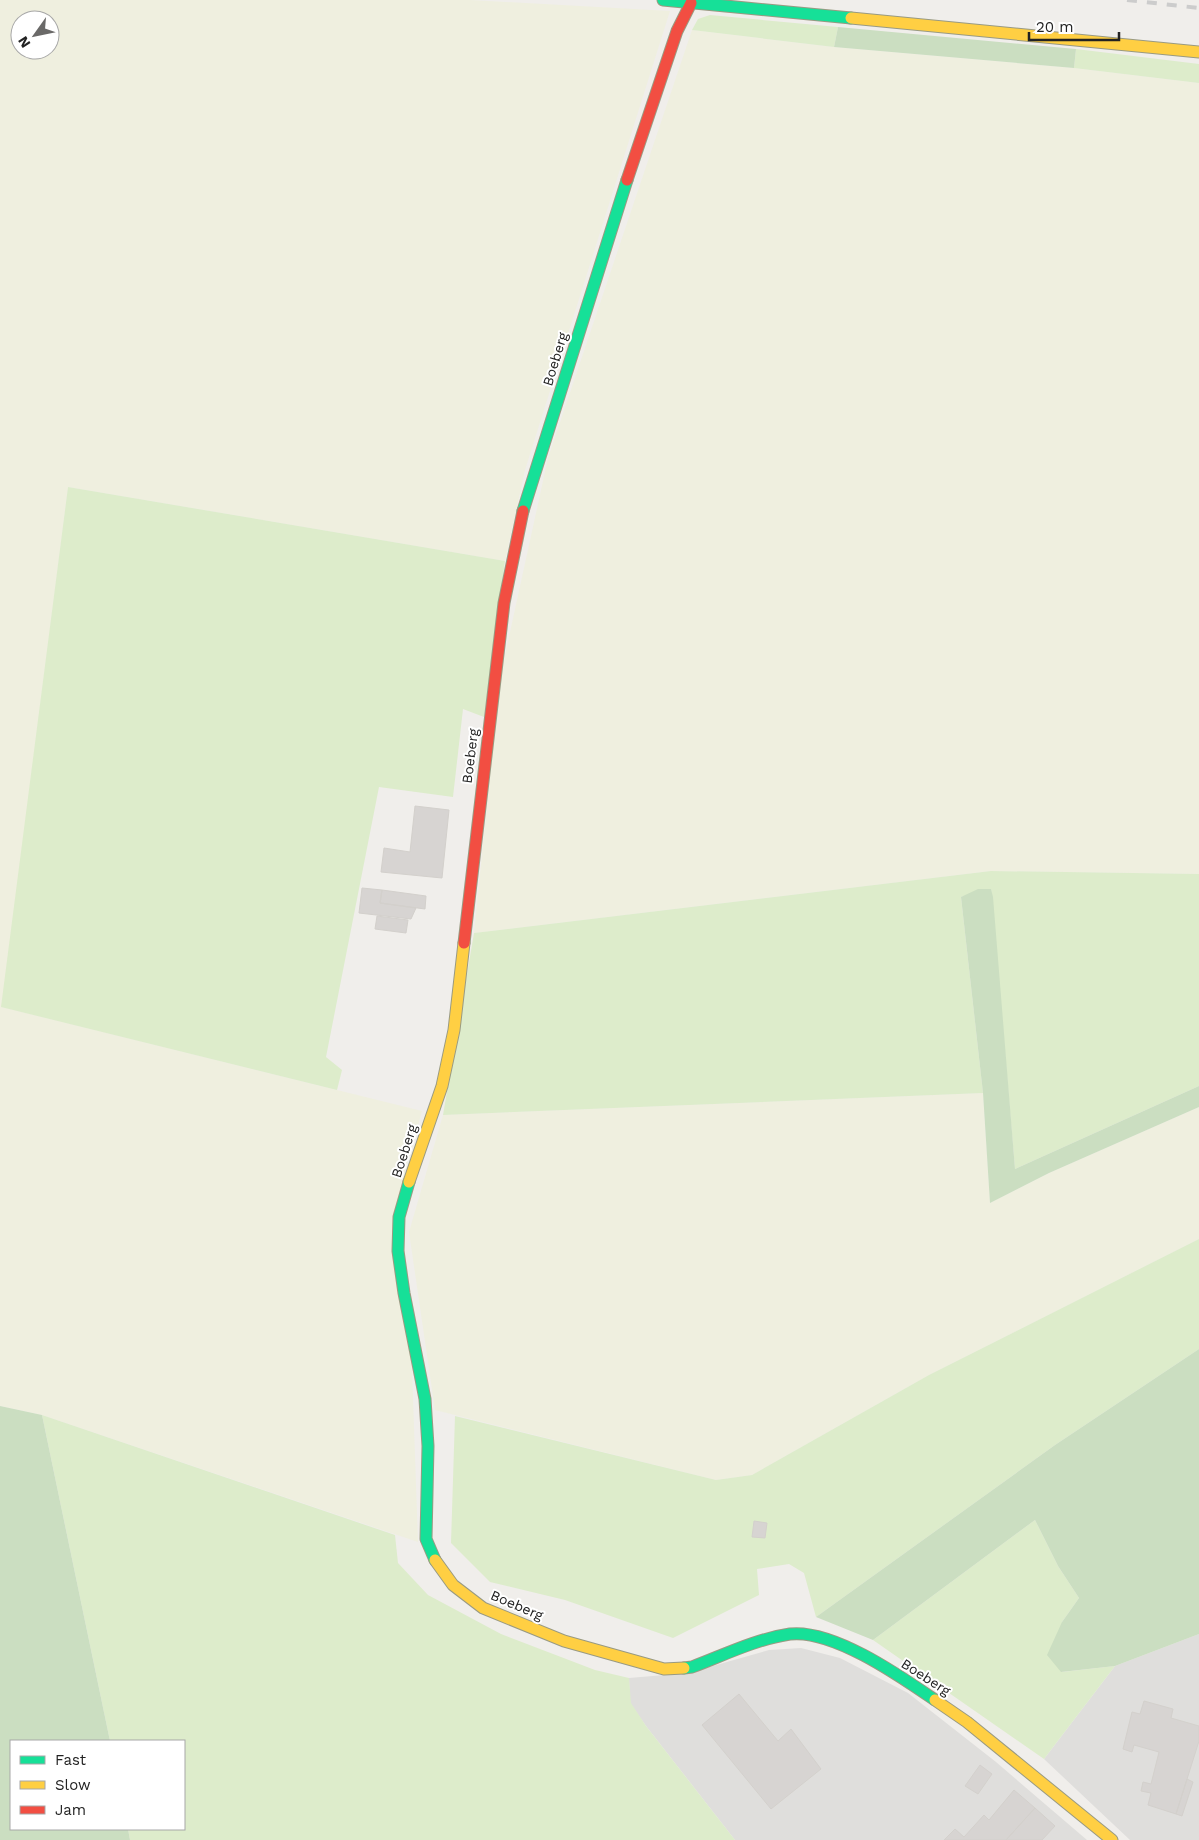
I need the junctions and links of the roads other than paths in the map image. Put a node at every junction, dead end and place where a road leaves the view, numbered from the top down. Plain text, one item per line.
1 (663, 0) edge
2 (691, 3) junction
3 (1199, 52) edge
4 (1112, 1840) edge

1 - 2 street
2 - 3 street
2 - 4 street, Boeberg

